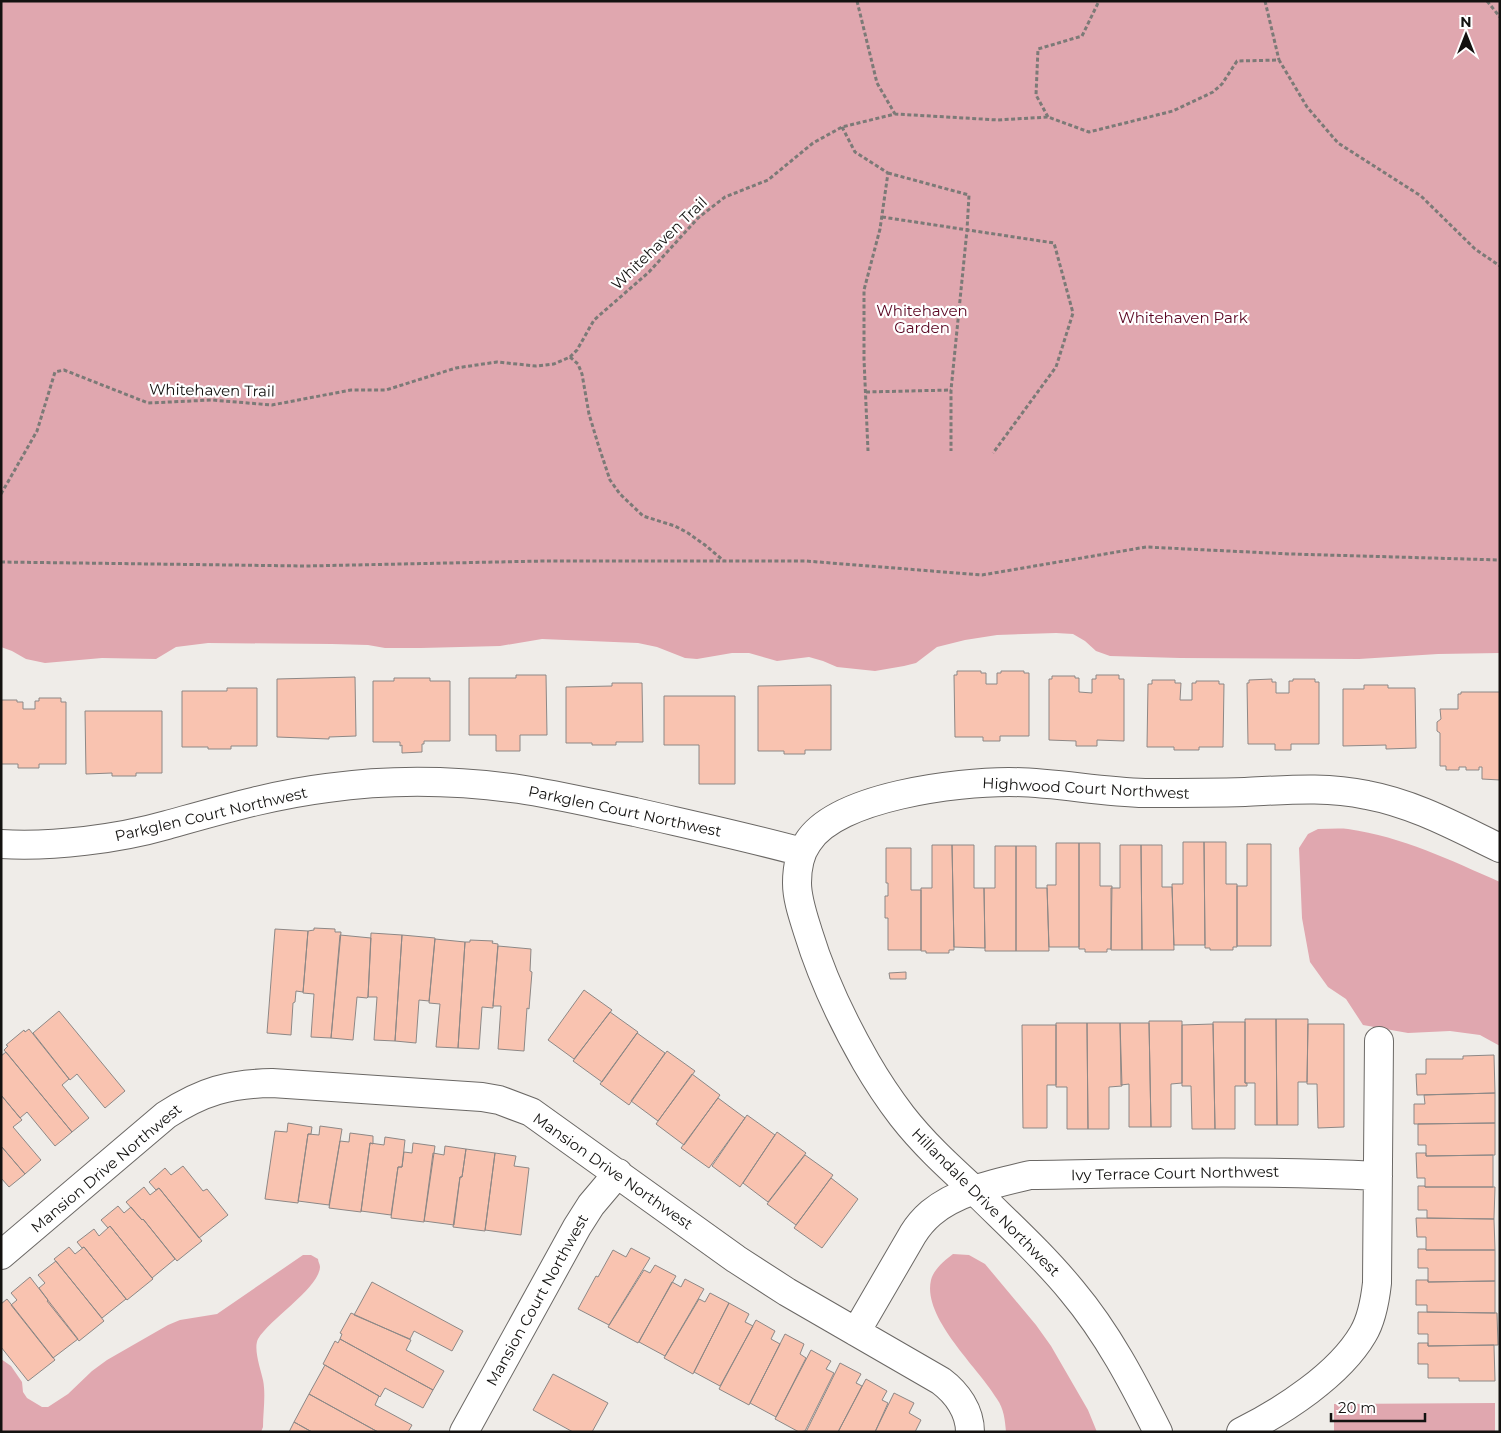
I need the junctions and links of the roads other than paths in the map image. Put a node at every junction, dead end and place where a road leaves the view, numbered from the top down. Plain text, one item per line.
1 (1, 844) edge
2 (1500, 848) edge
3 (802, 852) junction
4 (1379, 1041) dead end
5 (618, 1174) junction
6 (1378, 1176) junction
7 (974, 1191) junction
8 (1, 1255) edge
9 (856, 1332) junction
10 (464, 1432) edge
11 (970, 1432) edge
12 (1158, 1432) edge
13 (1242, 1432) edge

1 - 3 street, Parkglen Court Northwest
2 - 3 street, Highwood Court Northwest
3 - 7 street, Hillandale Drive Northwest
4 - 6 street
5 - 8 street, Mansion Drive Northwest
5 - 9 street, Mansion Drive Northwest
5 - 10 street, Mansion Court Northwest
6 - 7 street, Ivy Terrace Court Northwest
6 - 13 street
7 - 9 street
7 - 12 street, Hillandale Drive Northwest
9 - 11 street

